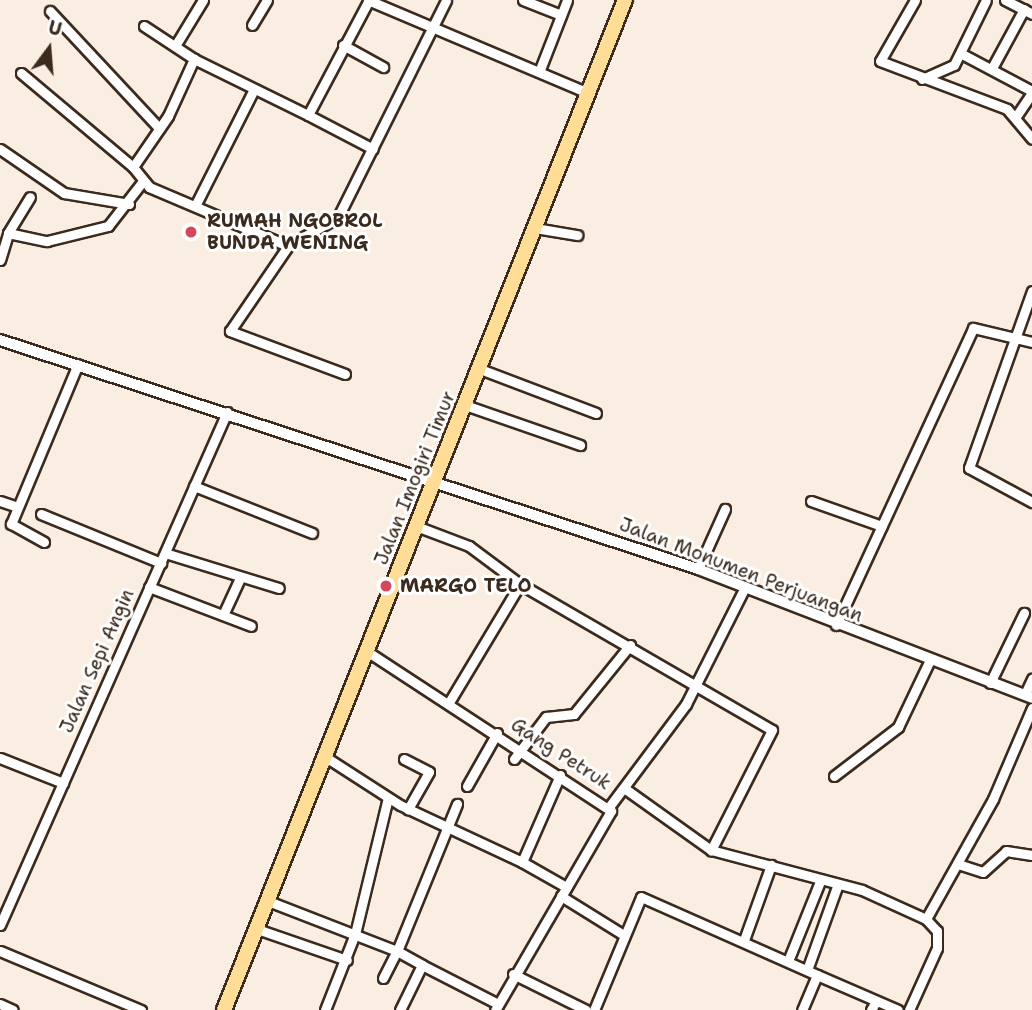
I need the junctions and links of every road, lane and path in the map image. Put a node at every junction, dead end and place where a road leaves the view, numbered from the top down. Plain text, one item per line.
1 (202, 0) edge
2 (267, 0) edge
3 (369, 0) edge
4 (446, 0) edge
5 (523, 0) edge
6 (567, 0) edge
7 (625, 0) edge
8 (915, 0) edge
9 (986, 0) edge
10 (1008, 1) edge
11 (50, 11) dead end
12 (1028, 12) edge
13 (561, 15) junction
14 (252, 25) dead end
15 (144, 26) dead end
16 (432, 29) junction
17 (344, 45) junction
18 (174, 46) junction
19 (962, 54) junction
20 (194, 59) junction
21 (383, 68) dead end
22 (992, 68) junction
23 (539, 72) junction
24 (21, 73) dead end
25 (922, 79) junction
26 (253, 91) junction
27 (1032, 92) edge
28 (588, 93) junction
29 (308, 115) junction
30 (1017, 115) junction
31 (159, 128) junction
32 (1032, 139) edge
33 (0, 149) edge
34 (373, 149) junction
35 (134, 167) junction
36 (143, 181) junction
37 (30, 197) dead end
38 (129, 204) junction
39 (195, 206) junction
40 (535, 228) junction
41 (8, 233) junction
42 (577, 235) dead end
43 (288, 246) junction
44 (0, 260) edge
45 (1032, 291) edge
46 (1020, 337) junction
47 (0, 340) edge
48 (1032, 342) edge
49 (78, 364) junction
50 (480, 369) junction
51 (345, 374) dead end
52 (465, 405) junction
53 (228, 412) junction
54 (596, 413) dead end
55 (580, 445) dead end
56 (436, 478) junction
57 (194, 486) junction
58 (0, 501) edge
59 (811, 501) dead end
60 (1032, 502) edge
61 (17, 507) junction
62 (725, 509) dead end
63 (41, 514) dead end
64 (416, 526) junction
65 (882, 526) junction
66 (312, 533) dead end
67 (44, 542) dead end
68 (165, 553) junction
69 (160, 563) junction
70 (698, 569) junction
71 (240, 578) junction
72 (520, 584) junction
73 (149, 587) junction
74 (745, 587) junction
75 (279, 589) dead end
76 (1024, 613) dead end
77 (223, 615) junction
78 (836, 625) junction
79 (251, 626) dead end
80 (630, 645) junction
81 (365, 650) junction
82 (929, 662) junction
83 (1032, 679) edge
84 (990, 683) junction
85 (693, 689) junction
86 (1028, 696) edge
87 (448, 704) junction
88 (1032, 708) edge
89 (497, 733) junction
90 (522, 748) junction
91 (324, 755) junction
92 (0, 758) edge
93 (404, 759) dead end
94 (514, 759) dead end
95 (560, 775) junction
96 (834, 776) dead end
97 (63, 783) junction
98 (467, 786) dead end
99 (624, 788) junction
100 (388, 798) junction
101 (457, 804) dead end
102 (609, 807) junction
103 (408, 809) junction
104 (447, 827) junction
105 (711, 850) junction
106 (1032, 855) edge
107 (522, 862) junction
108 (771, 864) junction
109 (958, 864) junction
110 (821, 879) junction
111 (838, 884) junction
112 (563, 892) junction
113 (268, 901) junction
114 (926, 919) junction
115 (0, 924) edge
116 (257, 929) junction
117 (355, 934) junction
118 (622, 934) junction
119 (744, 940) junction
120 (0, 951) edge
121 (397, 951) junction
122 (347, 960) junction
123 (788, 961) junction
124 (422, 965) junction
125 (807, 970) junction
126 (513, 974) junction
127 (817, 975) junction
128 (383, 978) dead end
129 (115, 999) junction
130 (876, 1000) junction
131 (0, 1004) edge
132 (497, 1007) edge
133 (13, 1010) edge
134 (108, 1010) edge
135 (141, 1010) edge
136 (224, 1010) edge
137 (325, 1010) edge
138 (400, 1010) edge
139 (586, 1010) edge
140 (594, 1010) edge
141 (802, 1010) edge
142 (871, 1010) edge
143 (898, 1010) edge
144 (909, 1010) edge

1 - 18 street
2 - 14 street
3 - 16 street
3 - 17 street
4 - 16 street
5 - 13 street
6 - 13 street
7 - 28 main road, Jalan Imogiri Timur
8 - 25 street
9 - 19 street
10 - 12 street
11 - 31 street
12 - 22 street
13 - 23 street
15 - 18 street
16 - 23 street
16 - 34 street
17 - 21 street
17 - 29 street
18 - 20 street
19 - 22 street
19 - 25 street
20 - 26 street
20 - 31 street
22 - 27 street
23 - 28 street
24 - 35 street
25 - 30 street
26 - 29 street
26 - 39 street
27 - 30 street
28 - 40 main road, Jalan Imogiri Timur
29 - 34 street
30 - 32 street
31 - 35 street
33 - 38 street
34 - 43 street
35 - 36 street
36 - 38 street
36 - 39 street
37 - 41 street
38 - 41 street
39 - 43 street
40 - 42 street
40 - 50 main road, Jalan Imogiri Timur
41 - 44 street
43 - 51 street
45 - 46 street
46 - 48 street
46 - 60 street
46 - 65 street
47 - 49 street, Jalan Monumen Perjuangan
49 - 53 street, Jalan Monumen Perjuangan
49 - 61 street
50 - 52 main road, Jalan Imogiri Timur
50 - 54 street
52 - 55 street
52 - 56 main road, Jalan Imogiri Timur
53 - 56 street, Jalan Monumen Perjuangan
53 - 57 street, Jalan Sepi Angin
56 - 64 main road, Jalan Imogiri Timur
56 - 70 street, Jalan Monumen Perjuangan
57 - 66 street
57 - 68 street, Jalan Sepi Angin
58 - 61 street
59 - 65 street
61 - 67 street
62 - 70 street
63 - 69 street
64 - 72 street
64 - 81 main road, Jalan Imogiri Timur
65 - 78 street
68 - 69 street, Jalan Sepi Angin
68 - 71 street
69 - 73 street, Jalan Sepi Angin
70 - 74 street, Jalan Monumen Perjuangan
71 - 75 street
71 - 77 street
72 - 80 street
72 - 87 street
73 - 77 street
73 - 97 street, Jalan Sepi Angin
74 - 78 street, Jalan Monumen Perjuangan
74 - 85 street
76 - 84 street
77 - 79 street
78 - 82 street, Jalan Monumen Perjuangan
80 - 85 street
80 - 90 street
81 - 87 street, Gang Petruk
81 - 91 main road, Jalan Imogiri Timur
82 - 84 street, Jalan Monumen Perjuangan
82 - 96 street
83 - 86 street
84 - 86 street, Jalan Monumen Perjuangan
85 - 99 street
85 - 105 street
87 - 89 street, Gang Petruk
88 - 109 street
89 - 90 street, Gang Petruk
89 - 98 street
90 - 94 street
90 - 95 street, Gang Petruk
91 - 100 street
91 - 113 main road, Jalan Imogiri Timur
92 - 97 street
93 - 103 street
95 - 102 street, Gang Petruk
95 - 107 street
97 - 115 street, Jalan Sepi Angin
99 - 102 street
99 - 105 street
100 - 103 street
100 - 117 street
101 - 104 street
102 - 112 street, Gang Petruk
103 - 104 street
104 - 107 street
104 - 121 street
105 - 108 street
106 - 109 street
107 - 112 street
108 - 110 street
108 - 119 street
109 - 114 street
110 - 111 street
110 - 123 street
111 - 114 street
111 - 125 street
112 - 118 street
112 - 126 street, Gang Petruk
113 - 116 main road, Jalan Imogiri Timur
113 - 117 street
114 - 144 street
116 - 122 street
116 - 136 main road, Jalan Imogiri Timur
117 - 121 street
117 - 122 street
118 - 119 street
118 - 140 street
119 - 123 street
120 - 129 street
121 - 124 street
121 - 128 street
122 - 137 street
123 - 125 street
124 - 132 street
124 - 138 street
125 - 127 street
126 - 132 street, Gang Petruk
126 - 139 street
127 - 130 street
127 - 141 street
129 - 134 street
129 - 135 street
130 - 142 street
130 - 143 street
131 - 133 street

